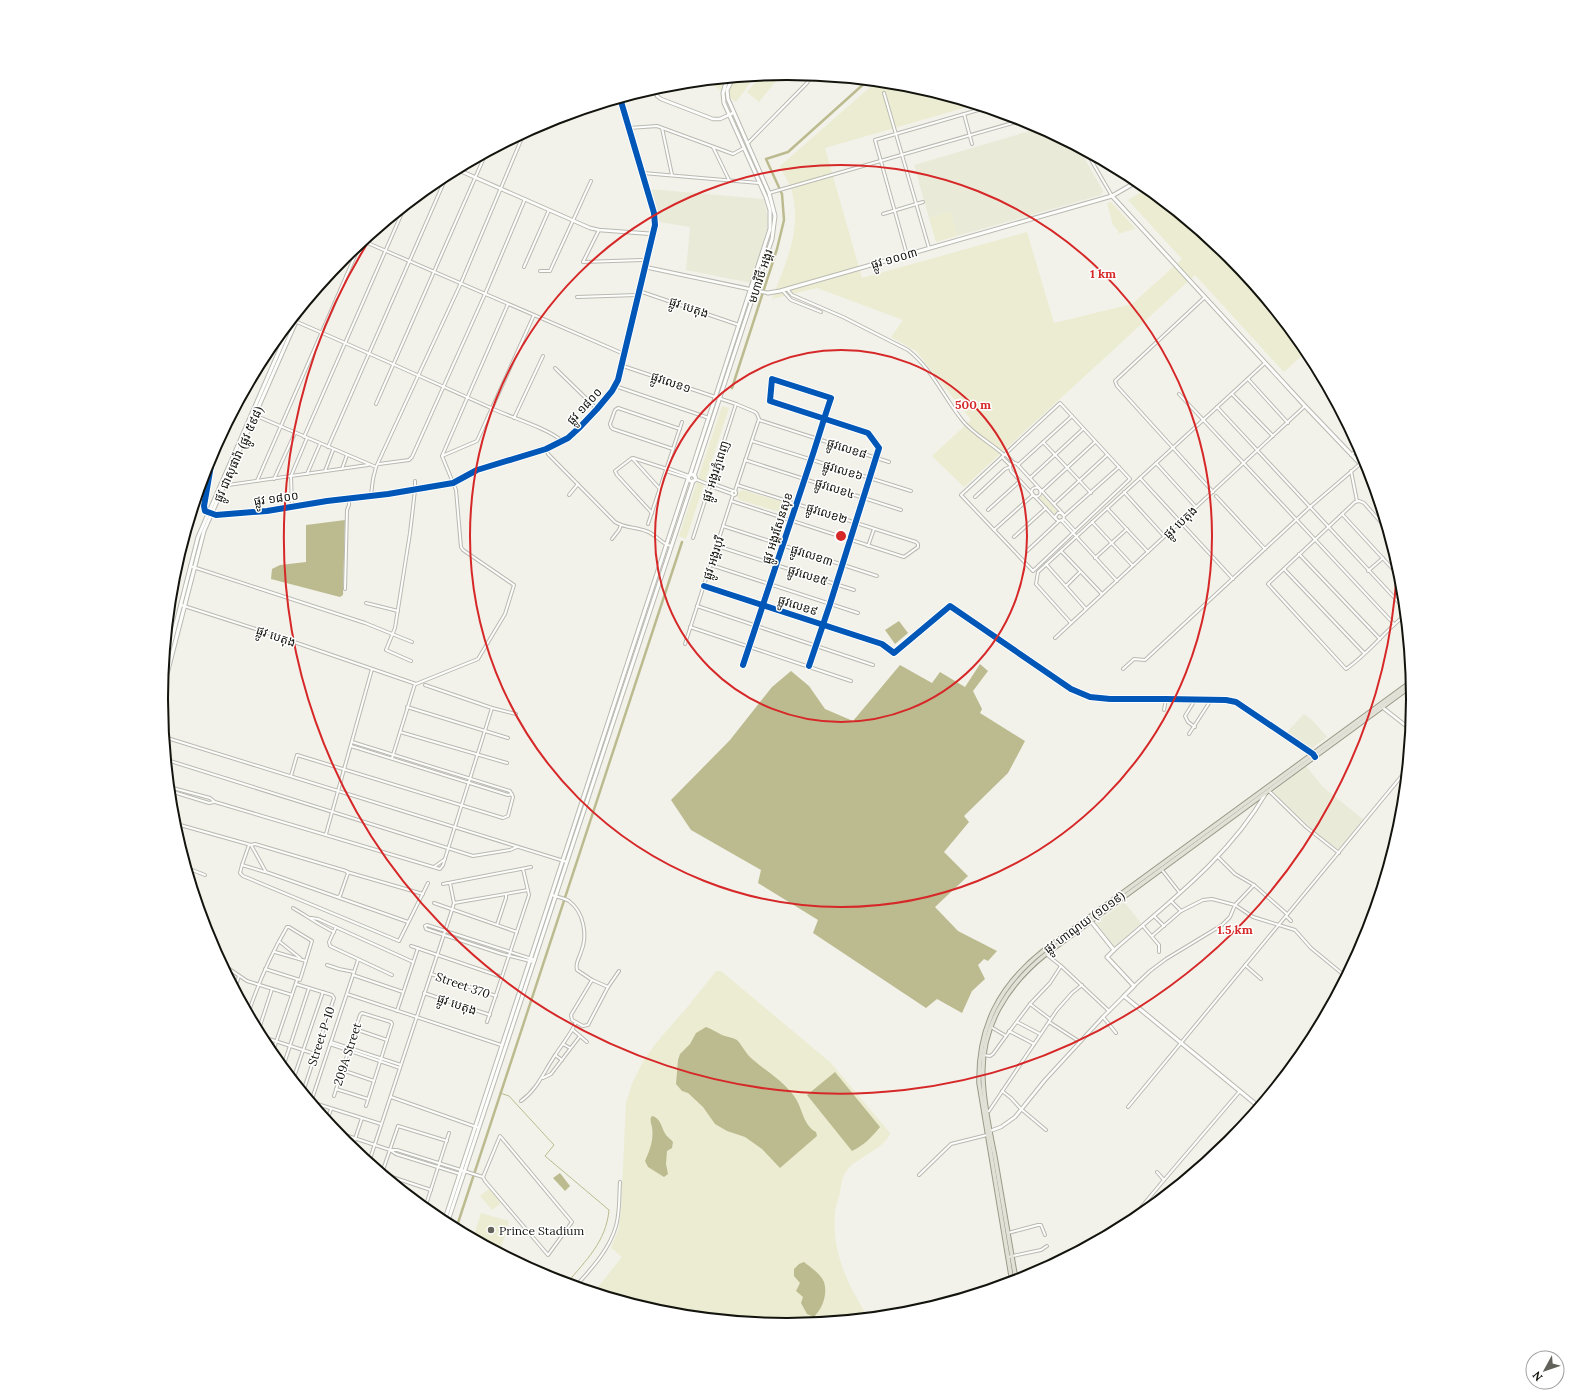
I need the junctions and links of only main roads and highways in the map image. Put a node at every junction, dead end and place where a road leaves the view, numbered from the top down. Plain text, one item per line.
1 (728, 83) edge
2 (729, 83) edge
3 (728, 99) junction
4 (723, 100) junction
5 (740, 129) junction
6 (736, 130) junction
7 (1131, 185) edge
8 (1112, 196) junction
9 (768, 293) road end
10 (288, 332) edge
11 (253, 415) junction
12 (703, 435) junction
13 (707, 437) junction
14 (696, 458) junction
15 (700, 459) junction
16 (1358, 461) edge
17 (689, 477) junction
18 (694, 479) junction
19 (682, 498) junction
20 (687, 500) junction
21 (210, 513) junction
22 (675, 521) junction
23 (679, 522) junction
24 (182, 605) junction
25 (171, 639) edge
26 (629, 661) junction
27 (169, 662) edge
28 (633, 662) junction
29 (1405, 686) edge
30 (1406, 690) edge
31 (1381, 706) junction
32 (1267, 791) junction
33 (1141, 883) junction
34 (1090, 920) junction
35 (982, 1055) junction
36 (1255, 1103) edge
37 (985, 1112) junction
38 (1002, 1211) junction
39 (446, 1216) edge
40 (450, 1218) edge
41 (1010, 1256) junction
42 (1015, 1274) edge
43 (1011, 1275) edge

1 - 4 main road
2 - 3 main road
3 - 4 main road
3 - 5 main road, មហាវិថី អង្គរ
4 - 6 main road, មហាវិថី អង្គរ
5 - 6 main road
5 - 13 main road, មហាវិថី អង្គរ
6 - 12 main road, មហាវិថី អង្គរ
7 - 8 main road, ផ្លូវ ១០០៣
8 - 9 main road, ផ្លូវ ១០០៣
8 - 16 main road
10 - 11 main road, ផ្លូវ ជាសុផារ៉ា (ផ្លូវ ៥៩៨)
11 - 21 main road, ផ្លូវ ជាសុផារ៉ា (ផ្លូវ ៥៩៨)
11 - 21 main road, ផ្លូវ ជាសុផារ៉ា (ផ្លូវ ៥៩៨)
12 - 13 main road
12 - 14 main road, មហាវិថី អង្គរ
13 - 15 main road, មហាវិថី អង្គរ
14 - 15 main road
14 - 17 main road, មហាវិថី អង្គរ
15 - 18 main road, មហាវិថី អង្គរ
17 - 18 main road
17 - 18 main road
17 - 19 main road, មហាវិថី អង្គរ
18 - 20 main road, មហាវិថី អង្គរ
19 - 20 main road
19 - 22 main road, មហាវិថី អង្គរ
20 - 23 main road, មហាវិថី អង្គរ
21 - 24 main road, ផ្លូវ ជាសុផារ៉ា (ផ្លូវ ៥៩៨)
22 - 23 main road
22 - 26 main road, មហាវិថី អង្គរ
23 - 28 main road, មហាវិថី អង្គរ
24 - 25 main road, ផ្លូវ ជាសុផារ៉ា (ផ្លូវ ៥៩៨)
24 - 27 main road, ផ្លូវ ជាសុផារ៉ា (ផ្លូវ ៥៩៨)
26 - 28 main road
26 - 39 main road, មហាវិថី អង្គរ
28 - 40 main road, មហាវិថី អង្គរ
29 - 31 main road, ផ្លូវ ហាណូយ (១០១៩)
30 - 31 main road, ផ្លូវ ហាណូយ (១០១៩)
31 - 32 main road, ផ្លូវ ហាណូយ (១០១៩)
32 - 33 main road, ផ្លូវ ហាណូយ (១០១៩)
32 - 33 main road, ផ្លូវ ហាណូយ (១០១៩)
33 - 34 main road, ផ្លូវ ហាណូយ (១០១៩)
34 - 35 main road, ផ្លូវ ហាណូយ (១០១៩)
34 - 35 main road, ផ្លូវ ហាណូយ (១០១៩)
34 - 36 main road
35 - 37 main road, ផ្លូវ ហាណូយ (១០១៩)
37 - 38 main road, ផ្លូវ ហាណូយ (១០១៩)
37 - 38 main road, ផ្លូវ ហាណូយ (១០១៩)
38 - 41 main road, ផ្លូវ ហាណូយ (១០១៩)
38 - 41 main road, ផ្លូវ ហាណូយ (១០១៩)
41 - 42 main road, ផ្លូវ ហាណូយ (១០១៩)
41 - 43 main road, ផ្លូវ ហាណូយ (១០១៩)

